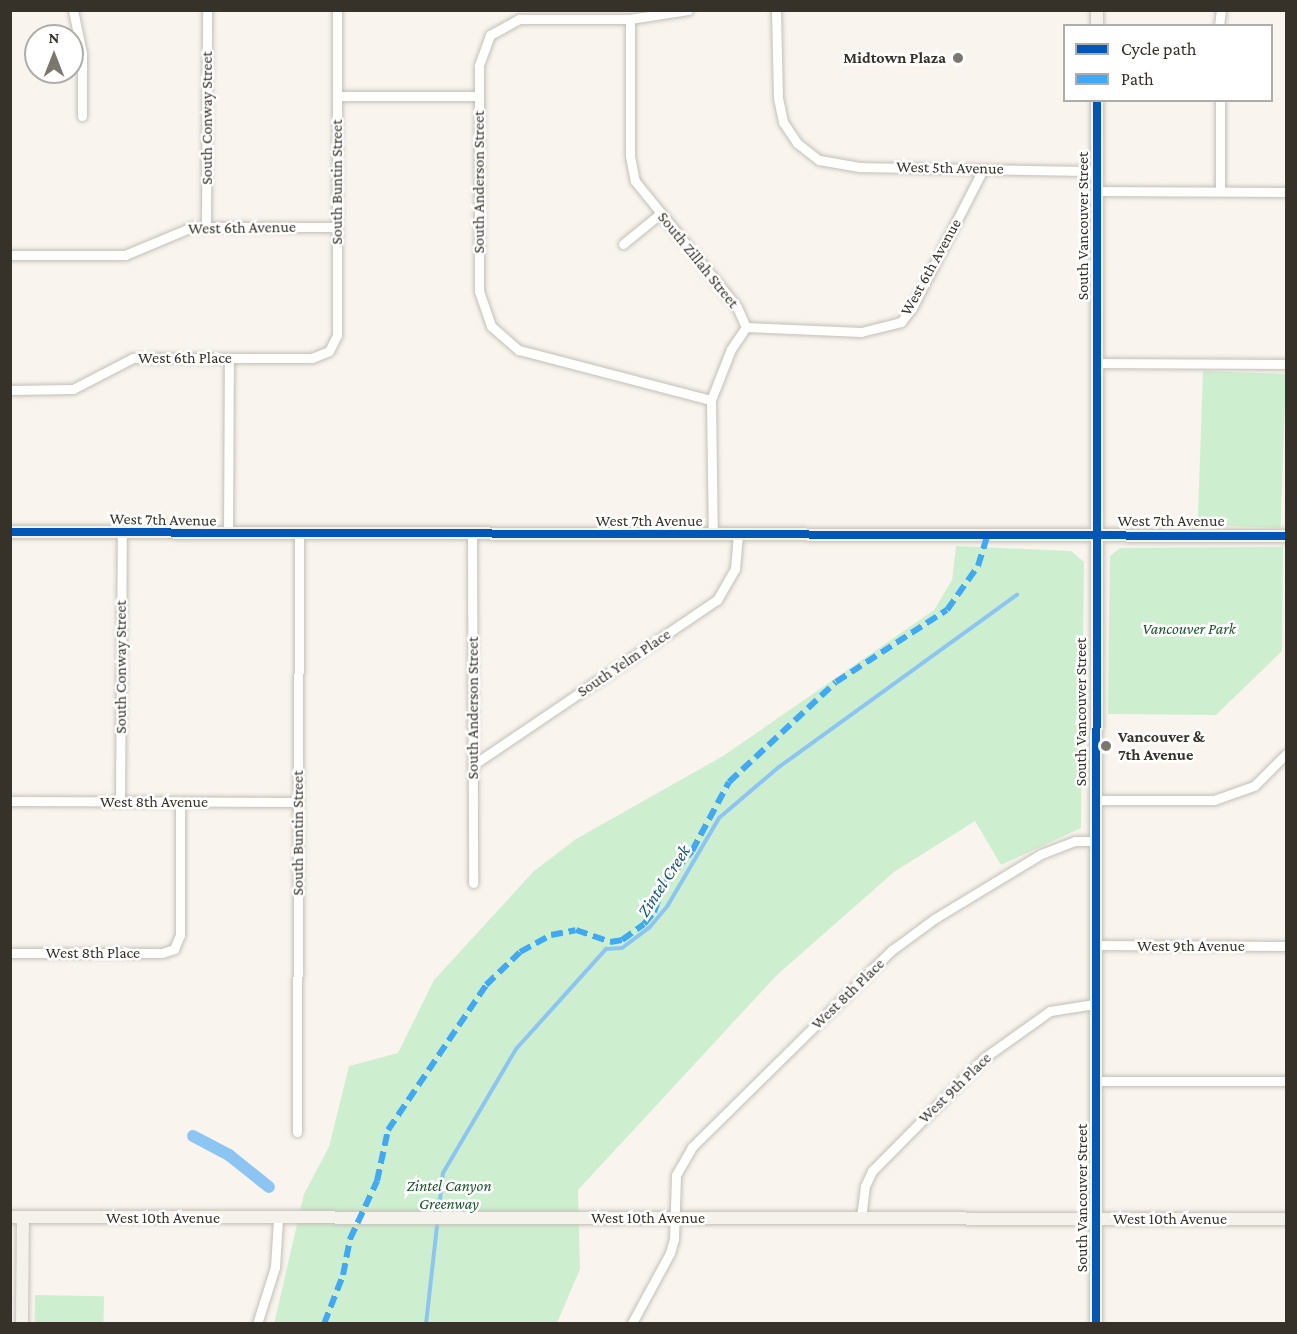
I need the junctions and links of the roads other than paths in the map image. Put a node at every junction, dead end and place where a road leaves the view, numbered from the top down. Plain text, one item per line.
1 (73, 10) edge
2 (207, 10) edge
3 (337, 10) edge
4 (688, 10) edge
5 (776, 10) edge
6 (630, 19) junction
7 (337, 96) junction
8 (479, 96) junction
9 (1097, 102) edge
10 (1220, 102) edge
11 (82, 116) dead end
12 (983, 168) junction
13 (1097, 171) junction
14 (1096, 191) junction
15 (1220, 192) junction
16 (1287, 192) edge
17 (661, 213) junction
18 (206, 225) junction
19 (336, 227) junction
20 (623, 244) dead end
21 (10, 255) edge
22 (746, 327) junction
23 (330, 351) joint
24 (229, 358) junction
25 (1096, 363) junction
26 (1287, 364) edge
27 (10, 390) edge
28 (711, 400) junction
29 (10, 532) edge
30 (122, 532) junction
31 (228, 534) junction
32 (299, 534) junction
33 (472, 534) junction
34 (713, 535) junction
35 (738, 535) junction
36 (1096, 535) junction
37 (1287, 536) edge
38 (1287, 753) edge
39 (473, 765) junction
40 (1094, 800) junction
41 (10, 801) edge
42 (120, 802) junction
43 (180, 802) junction
44 (298, 802) junction
45 (1094, 841) junction
46 (473, 883) dead end
47 (1095, 945) junction
48 (1287, 946) edge
49 (10, 953) edge
50 (1094, 1004) junction
51 (1095, 1081) junction
52 (1287, 1081) edge
53 (297, 1132) dead end
54 (17, 1217) edge
55 (674, 1218) junction
56 (861, 1218) junction
57 (1096, 1218) junction
58 (278, 1219) junction
59 (1287, 1219) edge
60 (22, 1323) edge
61 (257, 1323) edge
62 (632, 1323) edge
63 (1096, 1323) edge

1 - 11 street
2 - 18 street, South Conway Street
3 - 7 street, South Buntin Street
4 - 6 street
5 - 12 street, West 5th Avenue
6 - 8 street, South Anderson Street
6 - 17 street, South Zillah Street
7 - 8 street
7 - 19 street, South Buntin Street
8 - 28 street, South Anderson Street
9 - 13 street, South Vancouver Street
10 - 15 street
12 - 13 street, West 5th Avenue
12 - 22 street, West 6th Avenue
13 - 14 street, South Vancouver Street
14 - 15 street
14 - 25 street, South Vancouver Street
15 - 16 street
17 - 20 street
17 - 22 street, South Zillah Street
18 - 19 street, West 6th Avenue
18 - 21 street, West 6th Avenue
19 - 23 street, South Buntin Street
22 - 28 street, South Zillah Street
23 - 24 street, West 6th Place
24 - 27 street, West 6th Place
24 - 31 street
25 - 26 street
25 - 36 street, South Vancouver Street
28 - 34 street, South Zillah Street
29 - 30 street, West 7th Avenue
30 - 31 street, West 7th Avenue
30 - 42 street, South Conway Street
31 - 32 street, West 7th Avenue
32 - 33 street, West 7th Avenue
32 - 44 street, South Buntin Street
33 - 34 street, West 7th Avenue
33 - 39 street, South Anderson Street
34 - 35 street, West 7th Avenue
35 - 36 street, West 7th Avenue
35 - 39 street, South Yelm Place
36 - 37 street, West 7th Avenue
36 - 40 street, South Vancouver Street
38 - 40 street
39 - 46 street, South Anderson Street
40 - 45 street, South Vancouver Street
41 - 42 street, West 8th Avenue
42 - 43 street, West 8th Avenue
43 - 44 street, West 8th Avenue
43 - 49 street, West 8th Place
44 - 53 street, South Buntin Street
45 - 47 street, South Vancouver Street
45 - 55 street, West 8th Place
47 - 48 street, West 9th Avenue
47 - 50 street, South Vancouver Street
50 - 51 street, South Vancouver Street
50 - 56 street, West 9th Place
51 - 52 street
51 - 57 street, South Vancouver Street
54 - 58 street, West 10th Avenue
54 - 60 street
55 - 56 street, West 10th Avenue
55 - 58 street, West 10th Avenue
55 - 62 street, West 8th Place
56 - 57 street, West 10th Avenue
57 - 59 street, West 10th Avenue
57 - 63 street, South Vancouver Street
58 - 61 street

